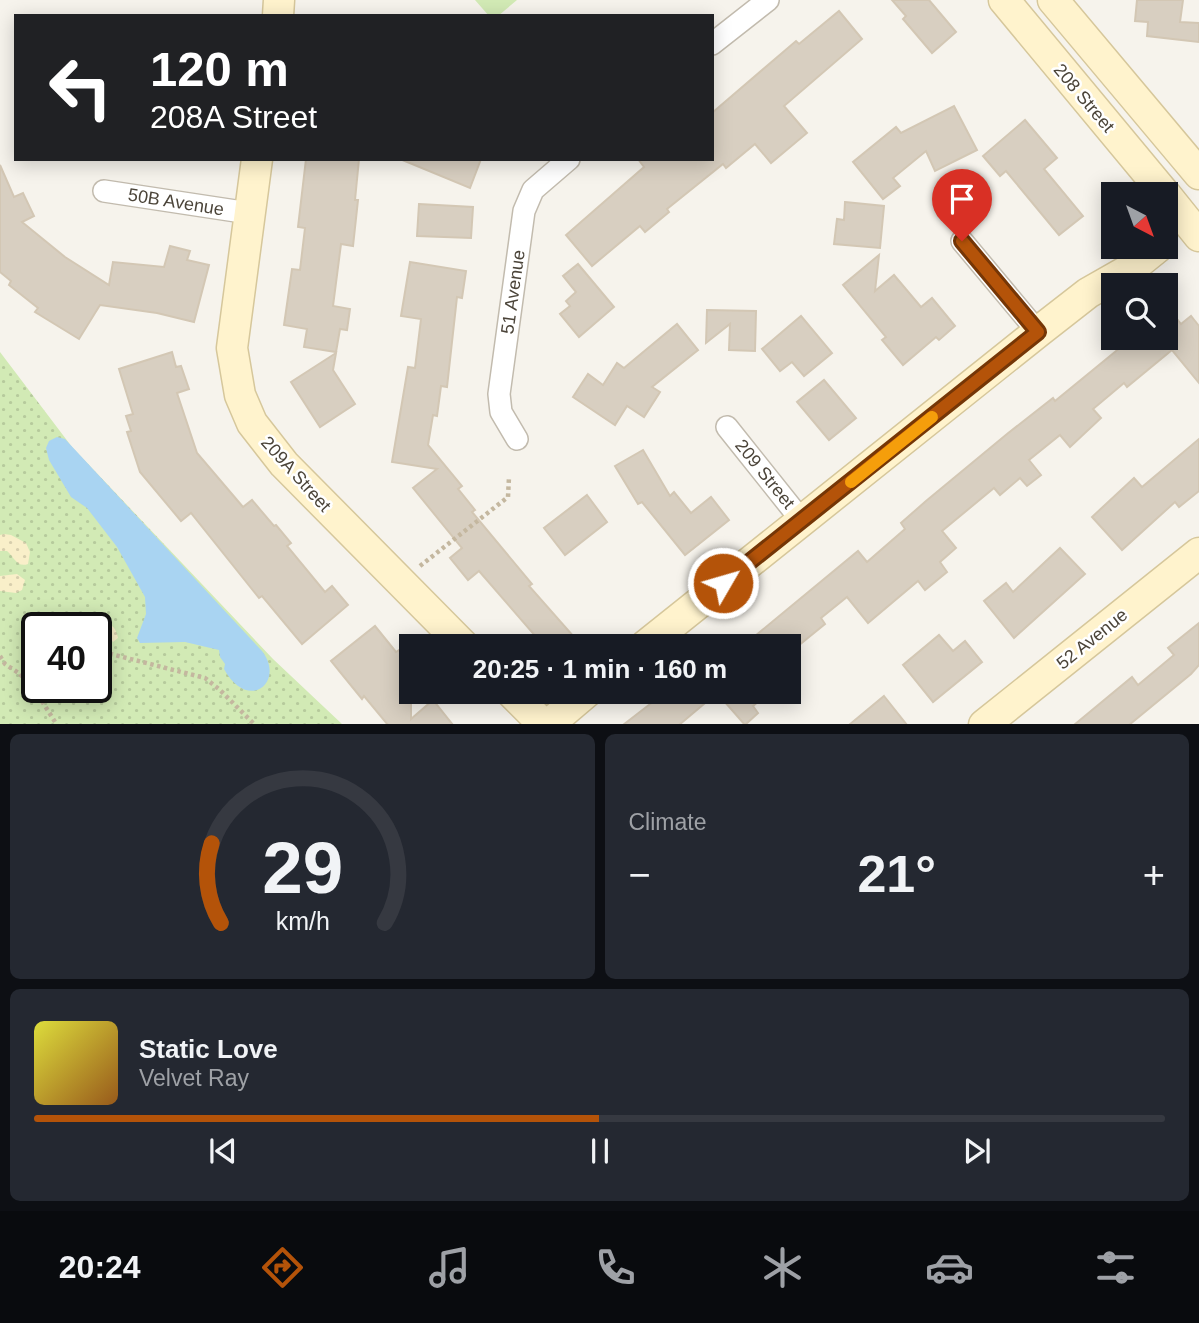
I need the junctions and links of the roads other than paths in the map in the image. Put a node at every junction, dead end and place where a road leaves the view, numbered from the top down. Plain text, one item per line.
1 (768, 0) edge
2 (1004, 0) edge
3 (1053, 0) edge
4 (714, 42) edge
5 (257, 161) edge
6 (567, 161) edge
7 (1199, 174) edge
8 (1153, 182) edge
9 (104, 191) dead end
10 (1178, 210) edge
11 (249, 213) junction
12 (962, 241) dead end
13 (1114, 259) edge
14 (1143, 259) edge
15 (1088, 293) junction
16 (1038, 332) junction
17 (727, 427) dead end
18 (517, 439) dead end
19 (802, 521) junction
20 (1199, 553) edge
21 (452, 634) edge
22 (660, 634) edge
23 (524, 704) edge
24 (571, 704) edge
25 (546, 724) edge
26 (984, 724) edge

1 - 4 street
2 - 8 street, 208 Street
3 - 7 street
5 - 11 street
6 - 18 street, 51 Avenue
7 - 10 street
9 - 11 street, 50B Avenue
11 - 21 street, 209A Street
12 - 16 street
13 - 15 street
14 - 15 street
15 - 16 street
16 - 19 street
17 - 19 street, 209 Street
19 - 22 street
20 - 26 street, 52 Avenue
23 - 25 street
24 - 25 street

